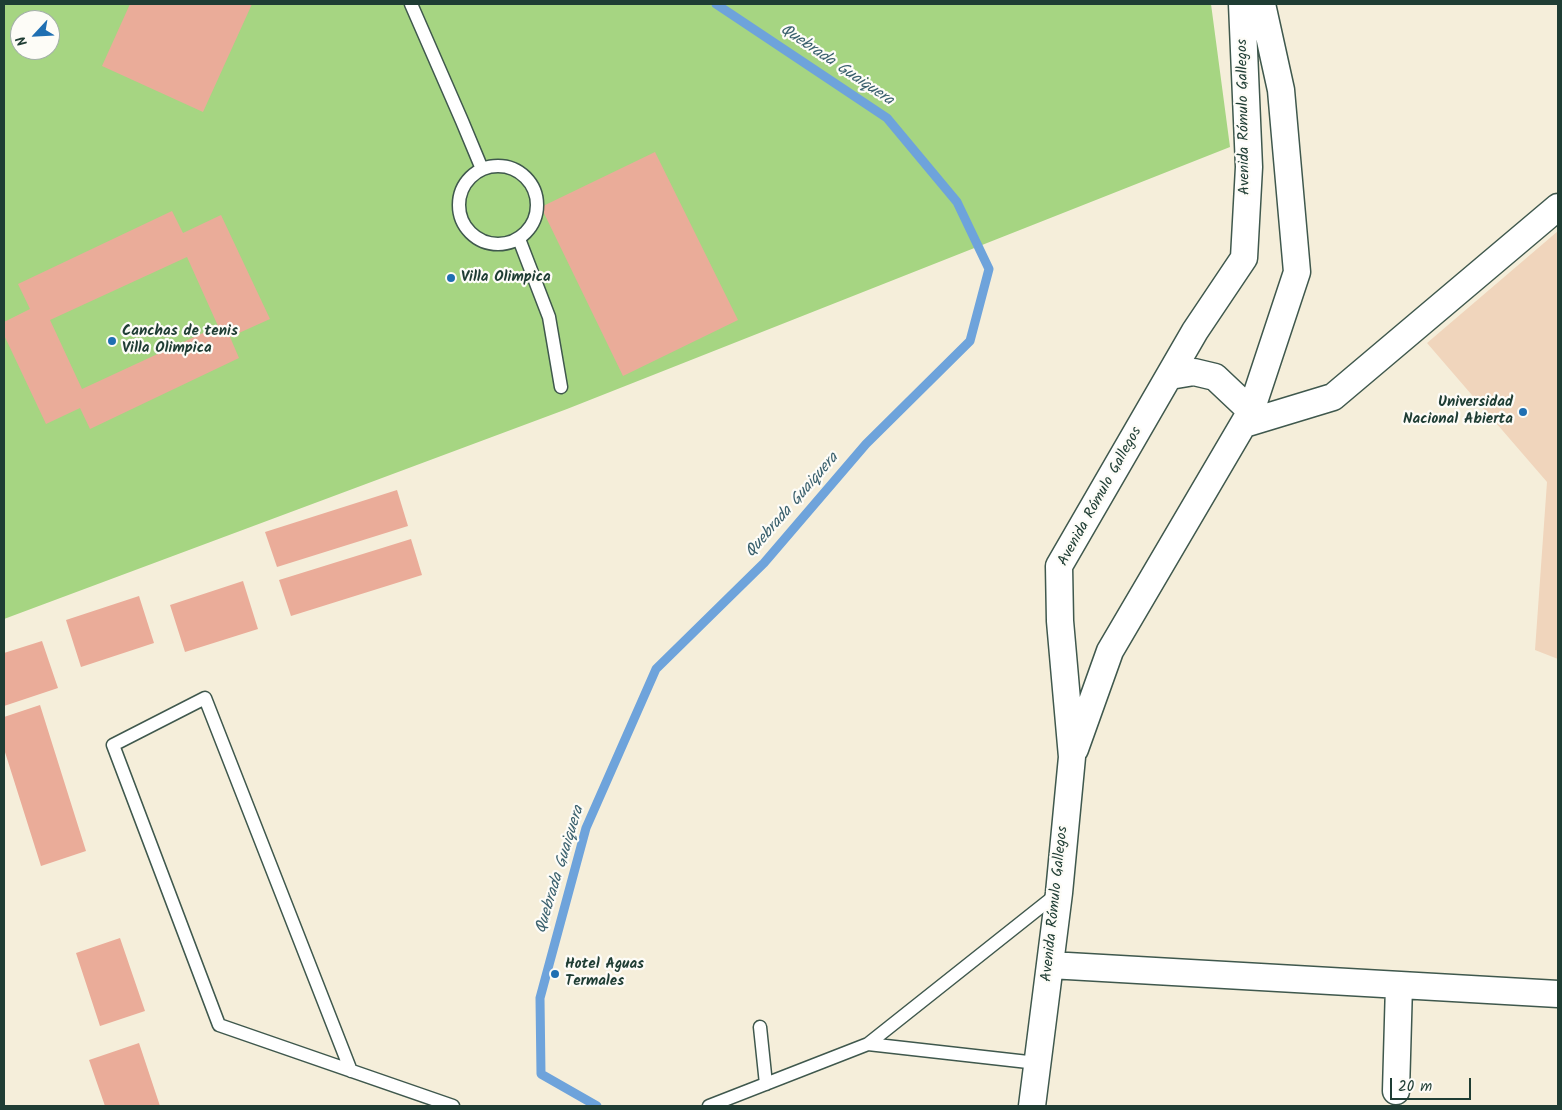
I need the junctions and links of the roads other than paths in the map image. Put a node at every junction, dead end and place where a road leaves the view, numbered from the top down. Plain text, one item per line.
1 (411, 4) edge
2 (1242, 4) edge
3 (1262, 4) edge
4 (482, 169) junction
5 (1558, 207) edge
6 (519, 239) junction
7 (1170, 376) junction
8 (561, 387) dead end
9 (1247, 418) junction
10 (1072, 757) junction
11 (1059, 893) junction
12 (1050, 965) junction
13 (1399, 985) junction
14 (1558, 994) edge
15 (760, 1027) dead end
16 (868, 1044) junction
17 (1037, 1064) junction
18 (351, 1071) junction
19 (766, 1084) junction
20 (1396, 1091) dead end
21 (453, 1106) edge
22 (709, 1106) edge
23 (1032, 1106) edge

1 - 4 lane
2 - 7 street, Avenida Rómulo Gallegos
3 - 9 street
4 - 6 lane
4 - 6 lane
5 - 9 street
6 - 8 lane
7 - 9 street
7 - 10 street, Avenida Rómulo Gallegos
9 - 10 street
10 - 11 street, Avenida Rómulo Gallegos
11 - 12 street, Avenida Rómulo Gallegos
11 - 16 lane
12 - 13 street
12 - 17 street, Avenida Rómulo Gallegos
13 - 14 street
13 - 20 street
15 - 19 lane
16 - 17 lane
16 - 19 lane
17 - 23 street, Avenida Rómulo Gallegos
18 - 18 lane
18 - 21 lane
19 - 22 lane

